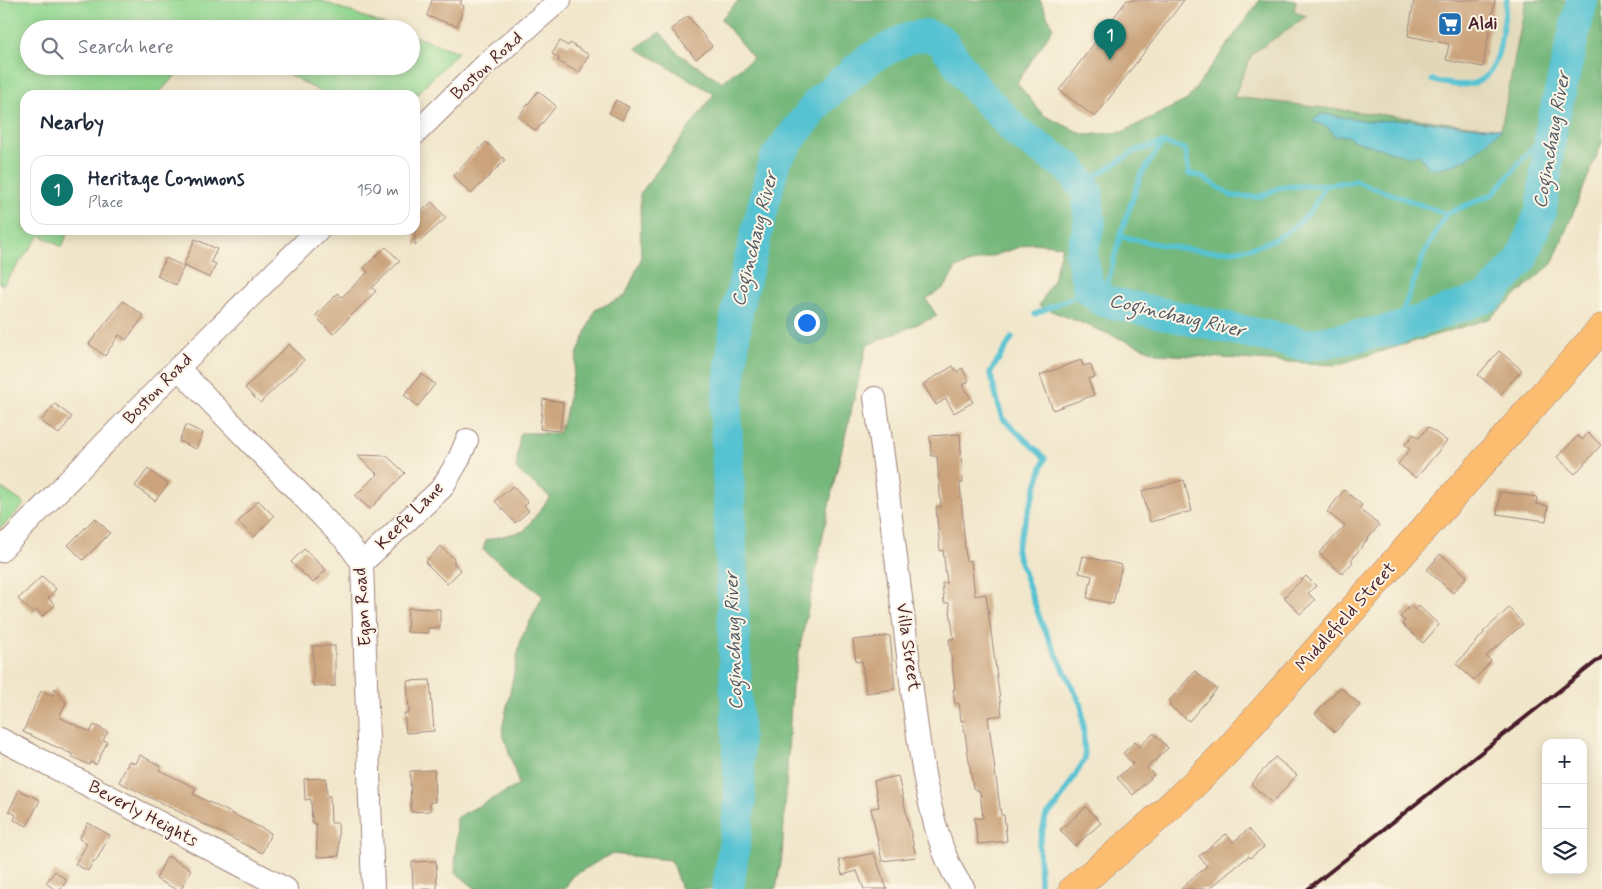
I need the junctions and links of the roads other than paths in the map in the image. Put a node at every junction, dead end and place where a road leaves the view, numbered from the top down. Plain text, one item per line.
1 (560, 0) edge
2 (420, 129) edge
3 (313, 235) edge
4 (1602, 328) edge
5 (178, 368) junction
6 (875, 398) dead end
7 (467, 440) dead end
8 (0, 551) edge
9 (362, 563) junction
10 (0, 739) edge
11 (286, 889) edge
12 (373, 889) edge
13 (964, 889) edge
14 (1073, 889) edge

1 - 2 street, Boston Road
3 - 5 street, Boston Road
4 - 14 main road, Middlefield Street
5 - 8 street, Boston Road
5 - 9 street, Egan Road
6 - 13 street, Villa Street
7 - 9 street, Keefe Lane
9 - 12 street, Egan Road
10 - 11 street, Beverly Heights

